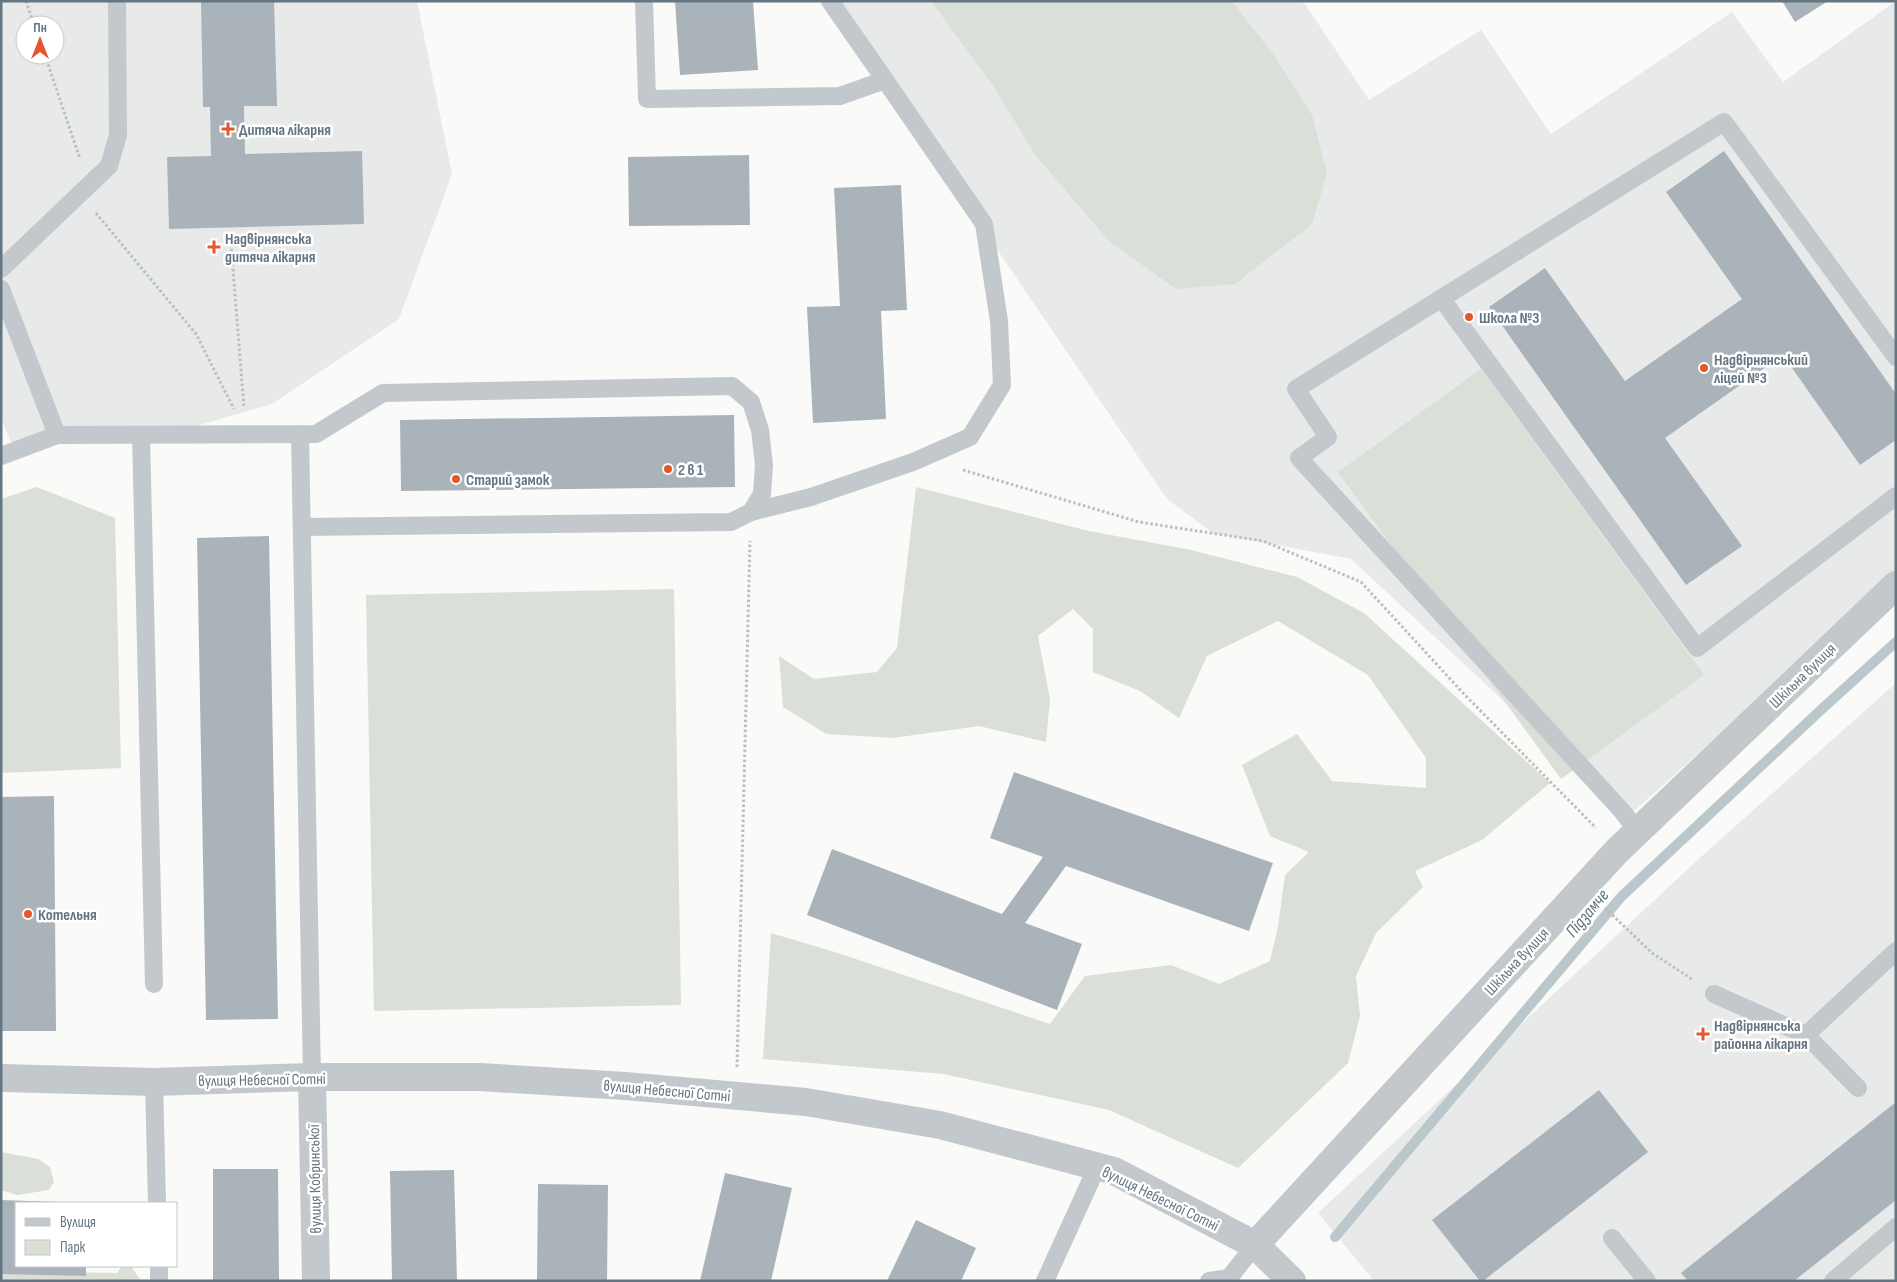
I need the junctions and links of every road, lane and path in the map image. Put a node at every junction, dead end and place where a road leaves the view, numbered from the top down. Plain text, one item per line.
1 (26, 1) edge
2 (117, 1) edge
3 (644, 1) edge
4 (830, 1) edge
5 (31, 15) edge
6 (48, 65) edge
7 (884, 80) junction
8 (84, 189) junction
9 (231, 244) dead end
10 (1, 269) edge
11 (1, 289) edge
12 (1441, 298) junction
13 (1896, 357) edge
14 (141, 434) junction
15 (246, 434) junction
16 (300, 434) junction
17 (56, 435) junction
18 (1, 456) edge
19 (960, 469) dead end
20 (1896, 496) edge
21 (751, 512) junction
22 (302, 527) junction
23 (1896, 585) edge
24 (1638, 832) junction
25 (1617, 851) junction
26 (1598, 902) dead end
27 (1896, 951) edge
28 (154, 984) dead end
29 (1714, 994) joint
30 (1806, 1035) junction
31 (312, 1077) junction
32 (1, 1078) edge
33 (154, 1082) junction
34 (1858, 1088) dead end
35 (737, 1096) junction
36 (1097, 1167) junction
37 (157, 1202) edge
38 (1896, 1227) edge
39 (1612, 1238) dead end
40 (1255, 1245) junction
41 (159, 1267) edge
42 (159, 1281) edge
43 (316, 1281) edge
44 (1045, 1281) edge
45 (1209, 1281) edge
46 (1292, 1281) edge
47 (1647, 1281) edge
48 (1833, 1281) edge

1 - 5 path
2 - 8 lane
3 - 7 lane
4 - 7 lane
6 - 8 path
7 - 21 lane
8 - 10 lane
8 - 15 path
9 - 15 path
11 - 17 lane
12 - 13 lane
12 - 20 lane
12 - 24 lane
14 - 15 lane
14 - 17 lane
14 - 28 lane
15 - 16 lane
16 - 21 lane
16 - 22 lane
17 - 18 lane
19 - 25 path
21 - 22 lane
21 - 35 path
22 - 31 lane
23 - 24 street, Шкільна вулиця
24 - 25 street, Шкільна вулиця
25 - 40 street, Шкільна вулиця
26 - 29 path
27 - 30 lane
29 - 30 lane
30 - 34 lane
31 - 33 street, вулиця Небесної Сотні
31 - 35 street, вулиця Небесної Сотні
31 - 43 street, вулиця Кобринської
32 - 33 street, вулиця Небесної Сотні
33 - 37 lane
35 - 36 street, вулиця Небесної Сотні
36 - 40 street, вулиця Небесної Сотні
36 - 44 lane
38 - 48 lane
39 - 47 lane
40 - 45 lane
40 - 46 street, вулиця Небесної Сотні
41 - 42 lane

